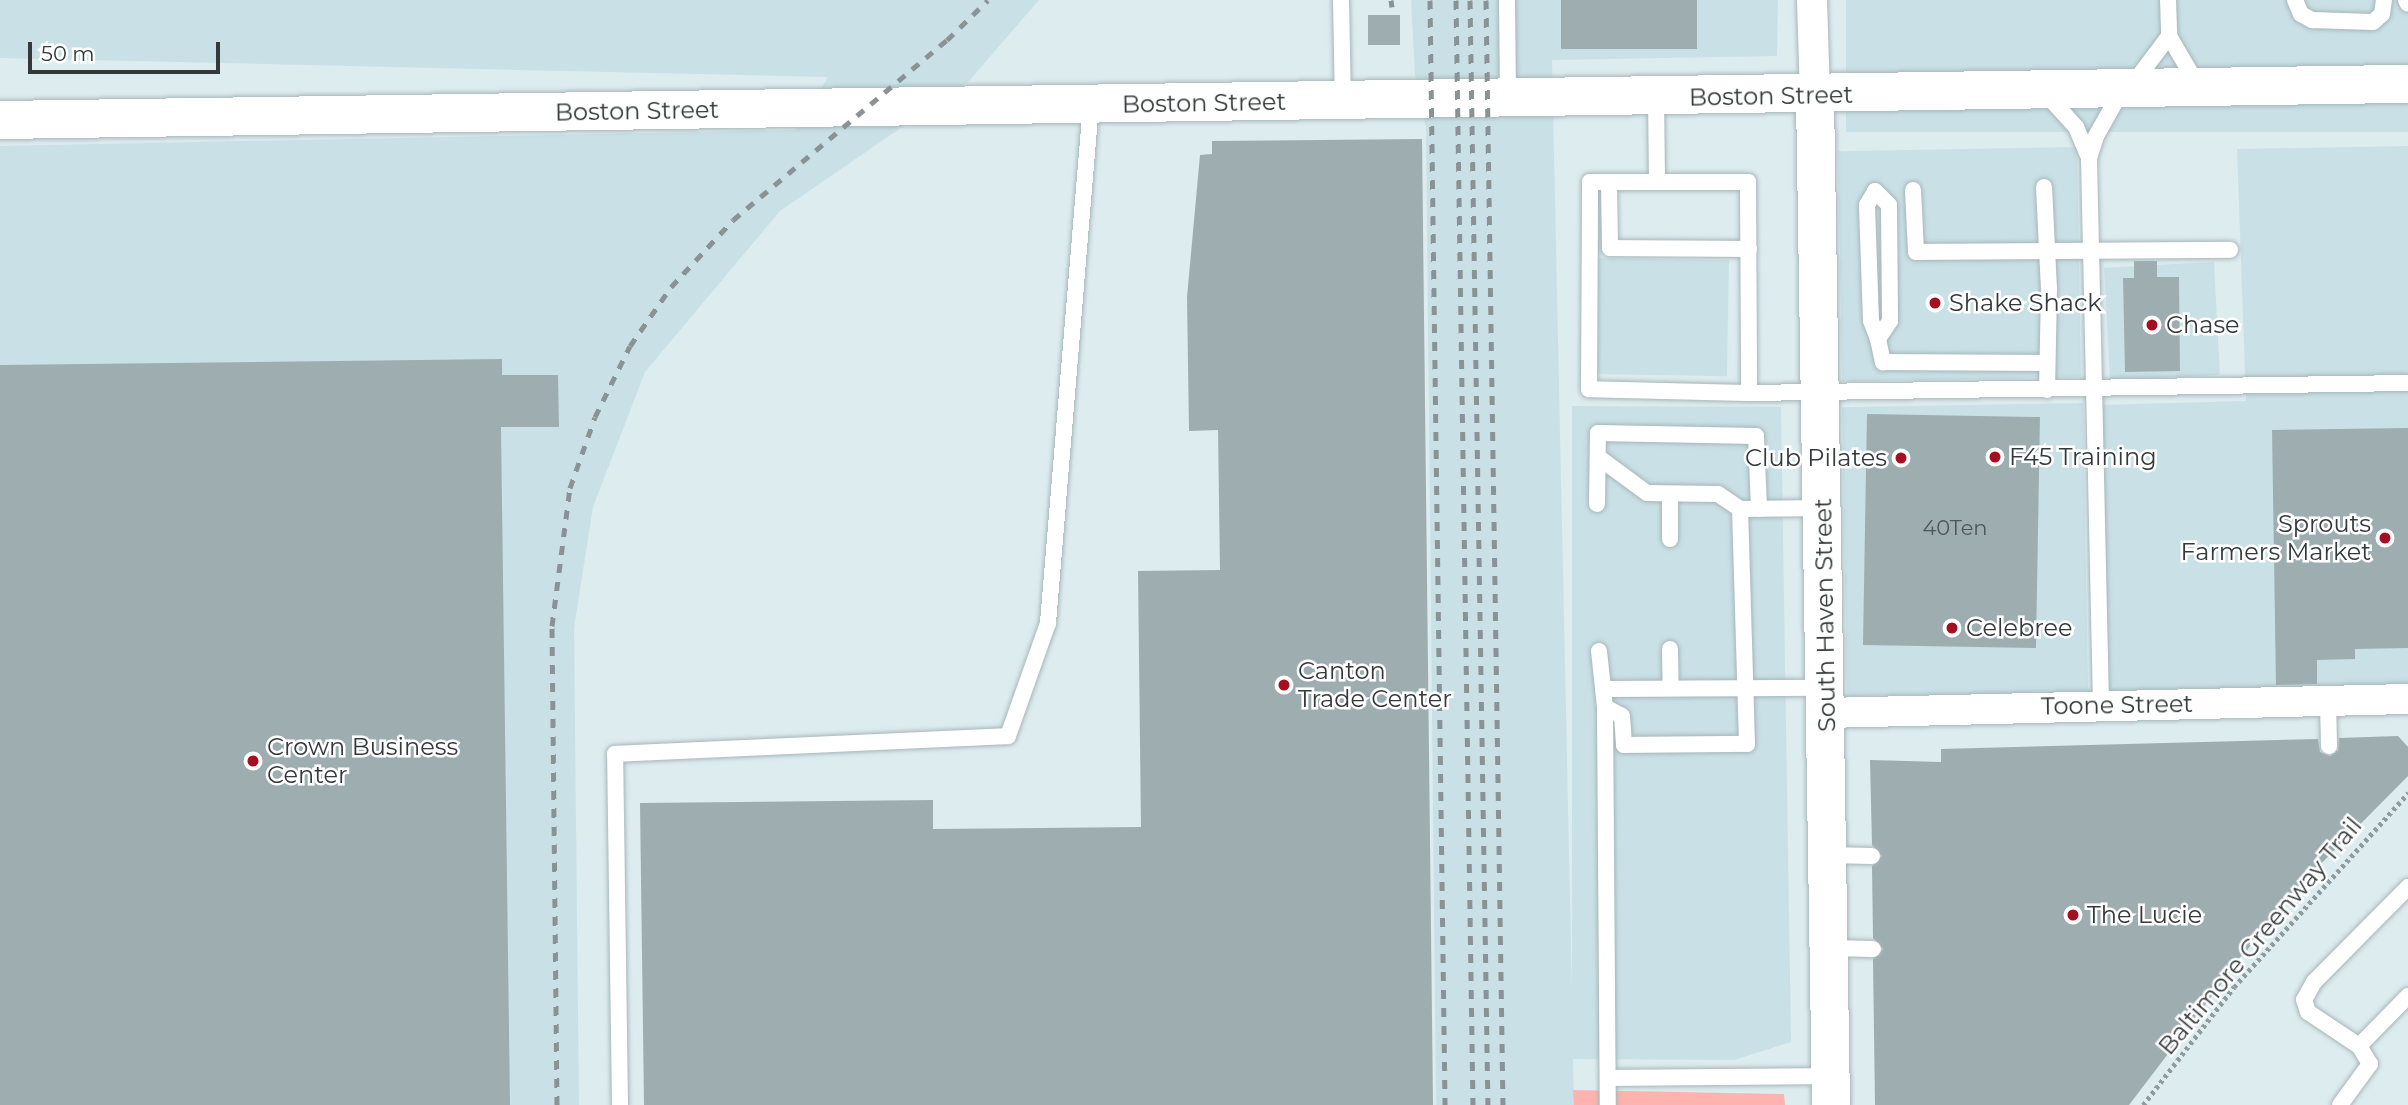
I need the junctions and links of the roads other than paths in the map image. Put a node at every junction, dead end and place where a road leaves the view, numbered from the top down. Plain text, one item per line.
1 (1340, 0) edge
2 (1507, 0) edge
3 (1812, 0) edge
4 (2168, 0) edge
5 (2384, 0) edge
6 (2294, 2) edge
7 (2169, 36) junction
8 (2408, 84) edge
9 (2199, 87) junction
10 (2126, 90) junction
11 (2044, 92) junction
12 (1815, 96) junction
13 (1656, 98) junction
14 (1508, 99) junction
15 (1343, 101) junction
16 (1091, 104) junction
17 (0, 120) edge
18 (2089, 158) junction
19 (1657, 182) junction
20 (1609, 183) junction
21 (2044, 187) dead end
22 (1913, 190) dead end
23 (1875, 191) dead end
24 (1749, 249) junction
25 (2048, 249) junction
26 (2090, 250) junction
27 (2230, 250) dead end
28 (2047, 363) junction
29 (2408, 383) edge
30 (2047, 390) junction
31 (2092, 390) junction
32 (1823, 392) junction
33 (1749, 393) junction
34 (1598, 457) junction
35 (1670, 494) junction
36 (1597, 503) dead end
37 (1740, 509) junction
38 (1759, 509) junction
39 (1824, 509) junction
40 (1670, 539) dead end
41 (1670, 649) dead end
42 (1600, 651) dead end
43 (1671, 688) junction
44 (1746, 688) junction
45 (1603, 689) junction
46 (2408, 699) edge
47 (1826, 700) junction
48 (2328, 701) junction
49 (2101, 704) junction
50 (1605, 707) junction
51 (2329, 746) dead end
52 (1828, 855) junction
53 (1872, 856) dead end
54 (2408, 887) edge
55 (1829, 948) junction
56 (1873, 949) dead end
57 (2408, 996) edge
58 (2359, 1046) junction
59 (1608, 1078) junction
60 (1831, 1090) edge
61 (620, 1105) edge
62 (1608, 1105) edge
63 (2340, 1105) edge

1 - 15 lane
2 - 14 lane
3 - 12 street, South Haven Street
4 - 7 lane
5 - 6 lane
7 - 9 lane
7 - 10 lane
8 - 9 main road, Boston Street
9 - 10 main road, Boston Street
10 - 11 main road, Boston Street
10 - 18 lane
11 - 12 main road, Boston Street
11 - 18 lane
12 - 13 main road, Boston Street
12 - 32 main road, South Haven Street
13 - 14 main road, Boston Street
13 - 19 lane
14 - 15 main road, Boston Street
15 - 16 main road, Boston Street
16 - 17 main road, Boston Street
16 - 61 lane
18 - 26 lane
19 - 20 lane
19 - 24 lane
20 - 24 lane
20 - 33 lane
21 - 25 lane
22 - 25 lane
23 - 28 lane
24 - 33 lane
25 - 26 lane
25 - 28 lane
26 - 27 lane
26 - 31 lane
28 - 30 lane
29 - 31 lane
30 - 31 lane
30 - 32 lane
31 - 49 lane
32 - 33 lane
32 - 39 main road, South Haven Street
34 - 35 lane
34 - 36 lane
34 - 38 lane
35 - 37 lane
35 - 40 lane
37 - 38 lane
37 - 44 lane
38 - 39 lane
39 - 47 main road, South Haven Street
41 - 43 lane
42 - 45 lane
43 - 44 lane
43 - 45 lane
44 - 47 lane
44 - 50 lane
45 - 50 lane
46 - 48 street, Toone Street
47 - 49 street, Toone Street
47 - 52 main road, South Haven Street
48 - 49 street, Toone Street
48 - 51 lane
50 - 59 lane
52 - 53 lane
52 - 55 main road, South Haven Street
54 - 58 lane
55 - 56 lane
55 - 60 main road, South Haven Street
57 - 58 lane
58 - 63 lane
59 - 60 lane
59 - 62 lane

